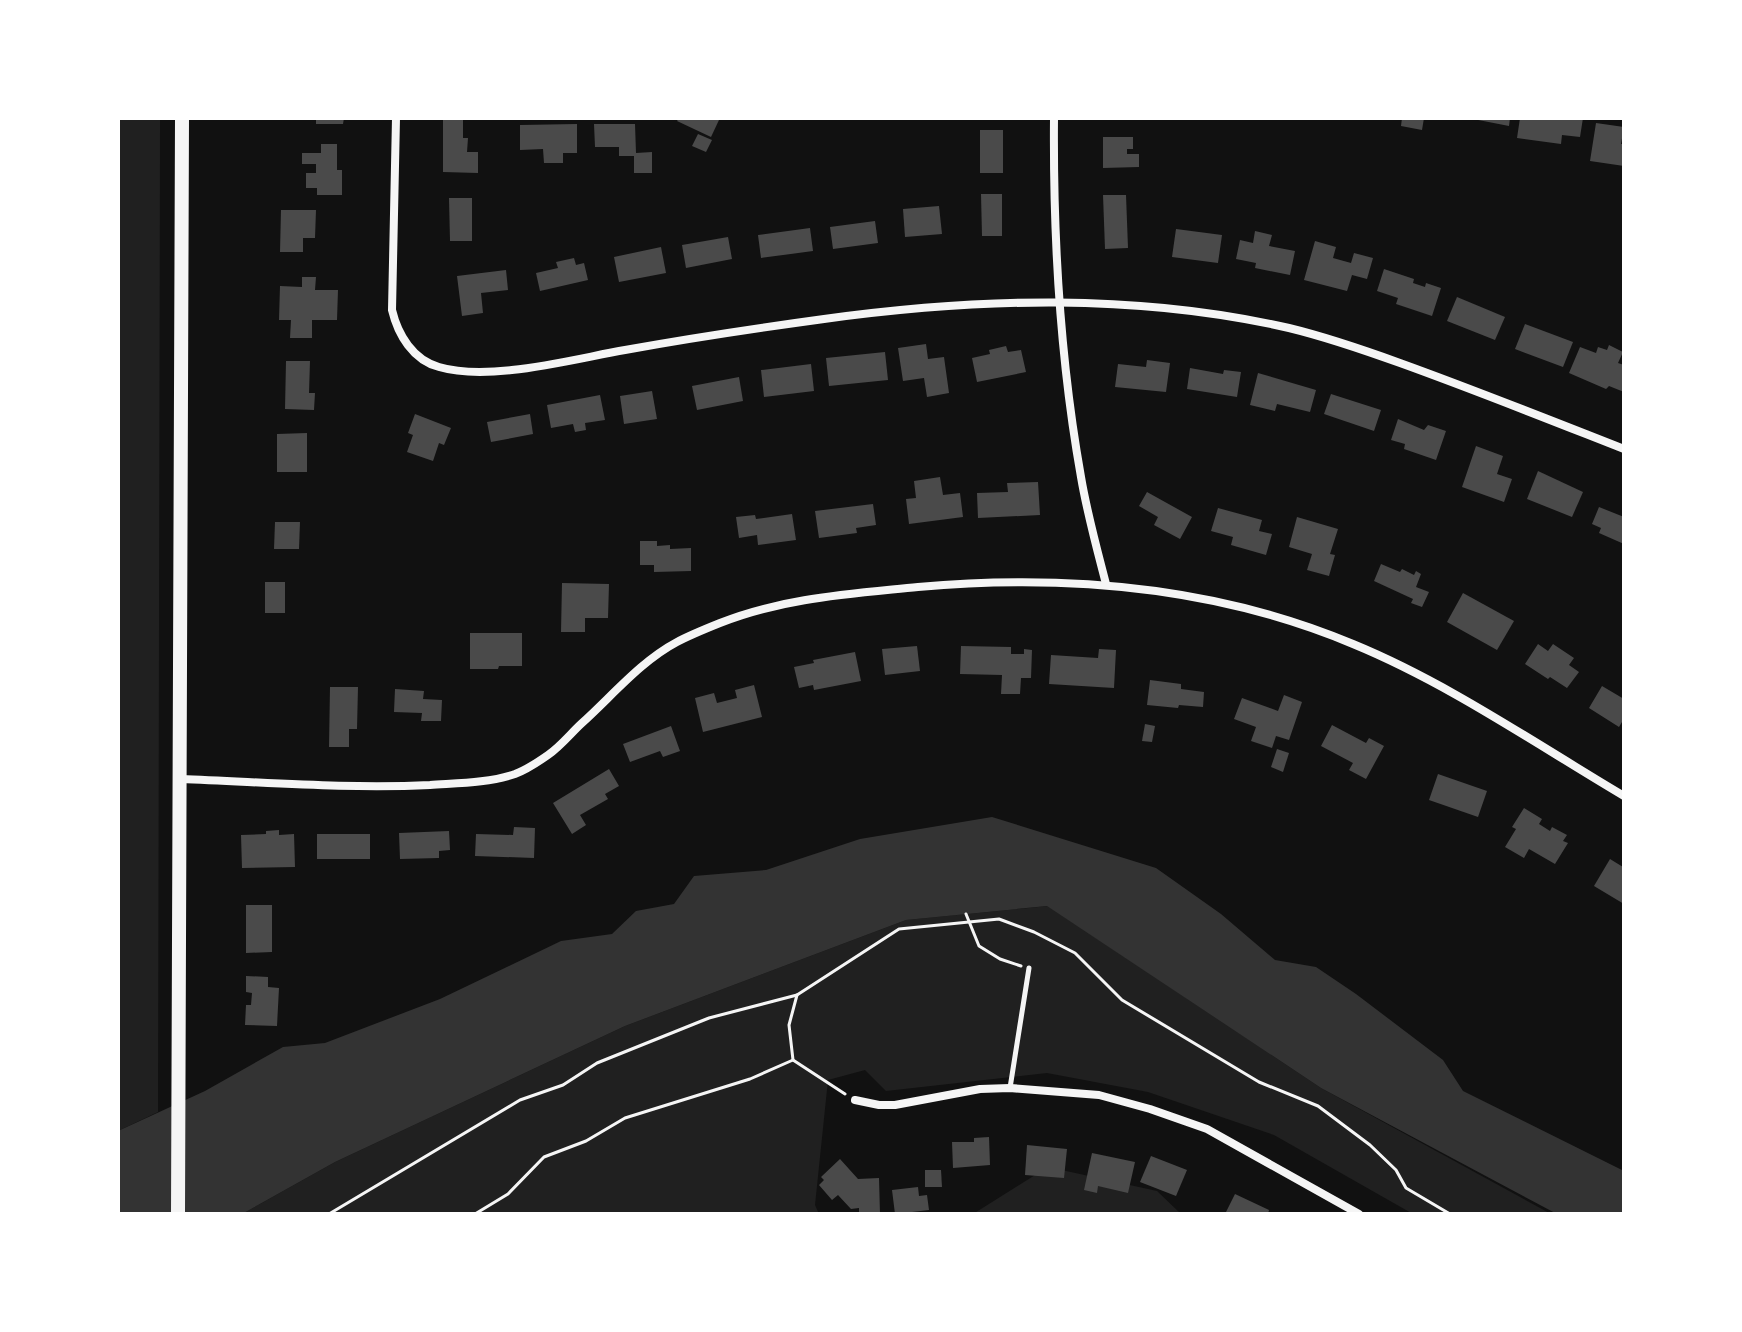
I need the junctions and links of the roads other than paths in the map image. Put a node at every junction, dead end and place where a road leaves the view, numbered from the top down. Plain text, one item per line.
1 (182, 118) edge
2 (396, 118) edge
3 (1054, 118) edge
4 (1059, 302) junction
5 (1624, 449) edge
6 (1106, 584) junction
7 (181, 779) junction
8 (1624, 796) edge
9 (1029, 968) road end
10 (1010, 1088) junction
11 (855, 1100) road end
12 (178, 1214) edge
13 (1359, 1214) edge

1 - 7 main road
2 - 4 street
3 - 4 street
4 - 5 street
4 - 6 street
6 - 7 street
6 - 8 street
7 - 12 main road
9 - 10 lane
10 - 11 street
10 - 13 street

